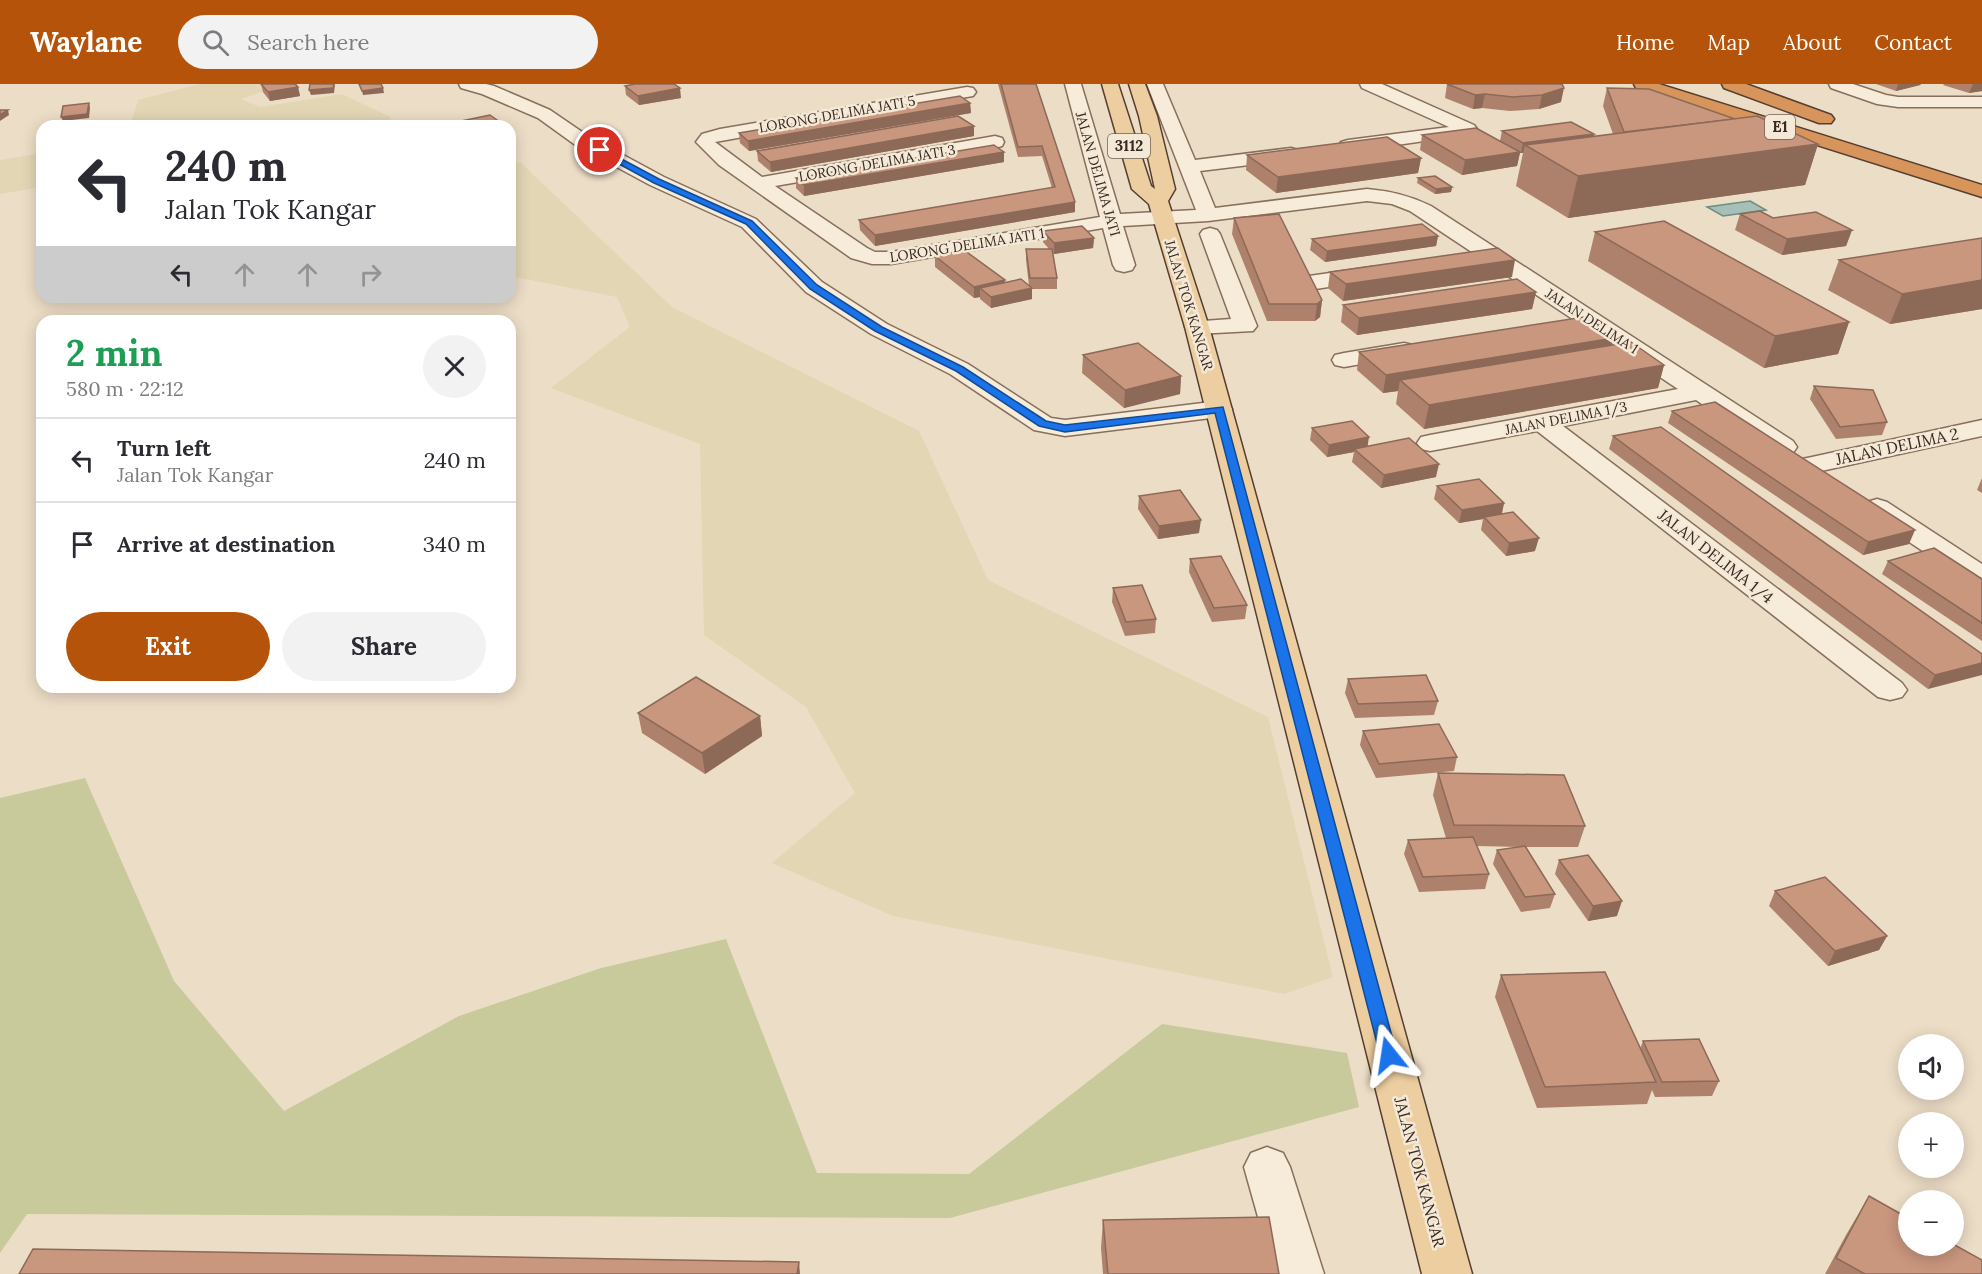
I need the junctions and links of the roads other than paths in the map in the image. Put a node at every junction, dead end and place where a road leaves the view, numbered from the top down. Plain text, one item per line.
1 (467, 84) edge
2 (1073, 84) edge
3 (1110, 84) edge
4 (1137, 84) edge
5 (1155, 84) edge
6 (1368, 84) edge
7 (1642, 84) edge
8 (1677, 84) edge
9 (1730, 84) edge
10 (1837, 84) edge
11 (967, 92) dead end
12 (1982, 102) edge
13 (1157, 116) junction
14 (1848, 127) dead end
15 (708, 138) joint
16 (996, 142) dead end
17 (1892, 143) dead end
18 (1327, 149) edge
19 (1304, 152) edge
20 (1188, 167) junction
21 (1918, 170) junction
22 (1982, 176) edge
23 (759, 183) junction
24 (1982, 191) edge
25 (1161, 210) junction
26 (1112, 221) junction
27 (1209, 224) junction
28 (1493, 256) junction
29 (1458, 261) edge
30 (1124, 265) dead end
31 (1389, 271) edge
32 (1309, 283) edge
33 (1589, 319) junction
34 (1554, 325) edge
35 (1197, 327) junction
36 (1426, 346) edge
37 (1344, 360) dead end
38 (1701, 392) junction
39 (1219, 409) junction
40 (1542, 422) junction
41 (1982, 428) edge
42 (1430, 443) dead end
43 (1812, 465) junction
44 (1982, 577) edge
45 (1890, 690) dead end
46 (1267, 1167) dead end
47 (1299, 1274) edge
48 (1447, 1274) edge

1 - 39 street
2 - 26 street, JALAN DELIMA JATI
3 - 25 main road, JALAN TOK KANGAR / 3112
4 - 13 main road, JALAN TOK KANGAR / 3112
5 - 13 street
6 - 18 street
7 - 21 highway, E1
8 - 21 highway
9 - 14 highway, E1
10 - 12 street
11 - 15 street, LORONG DELIMA JATI 5
13 - 20 street
13 - 25 main road, JALAN TOK KANGAR / 3112
15 - 23 street, LORONG DELIMA JATI 1
16 - 23 street, LORONG DELIMA JATI 3
17 - 22 highway
19 - 20 street
20 - 27 street
21 - 24 highway, E1
23 - 26 street, LORONG DELIMA JATI 1
25 - 26 street, LORONG DELIMA JATI 1
25 - 27 street, JALAN DELIMA 1
25 - 35 main road, JALAN TOK KANGAR / 3112
26 - 30 street, JALAN DELIMA JATI
27 - 28 street, JALAN DELIMA 1
27 - 35 street
28 - 29 street
28 - 33 street, JALAN DELIMA 1
31 - 32 street
33 - 34 street
33 - 38 street, JALAN DELIMA 1
35 - 39 main road, JALAN TOK KANGAR / 3112
36 - 37 street
38 - 40 street, JALAN DELIMA 1/3
38 - 43 street, JALAN DELIMA 1
39 - 48 main road, JALAN TOK KANGAR / 3112
40 - 42 street, JALAN DELIMA 1/3
40 - 45 street, JALAN DELIMA 1/4
41 - 43 street, JALAN DELIMA 2
43 - 44 street, JALAN DELIMA 1
46 - 47 street

